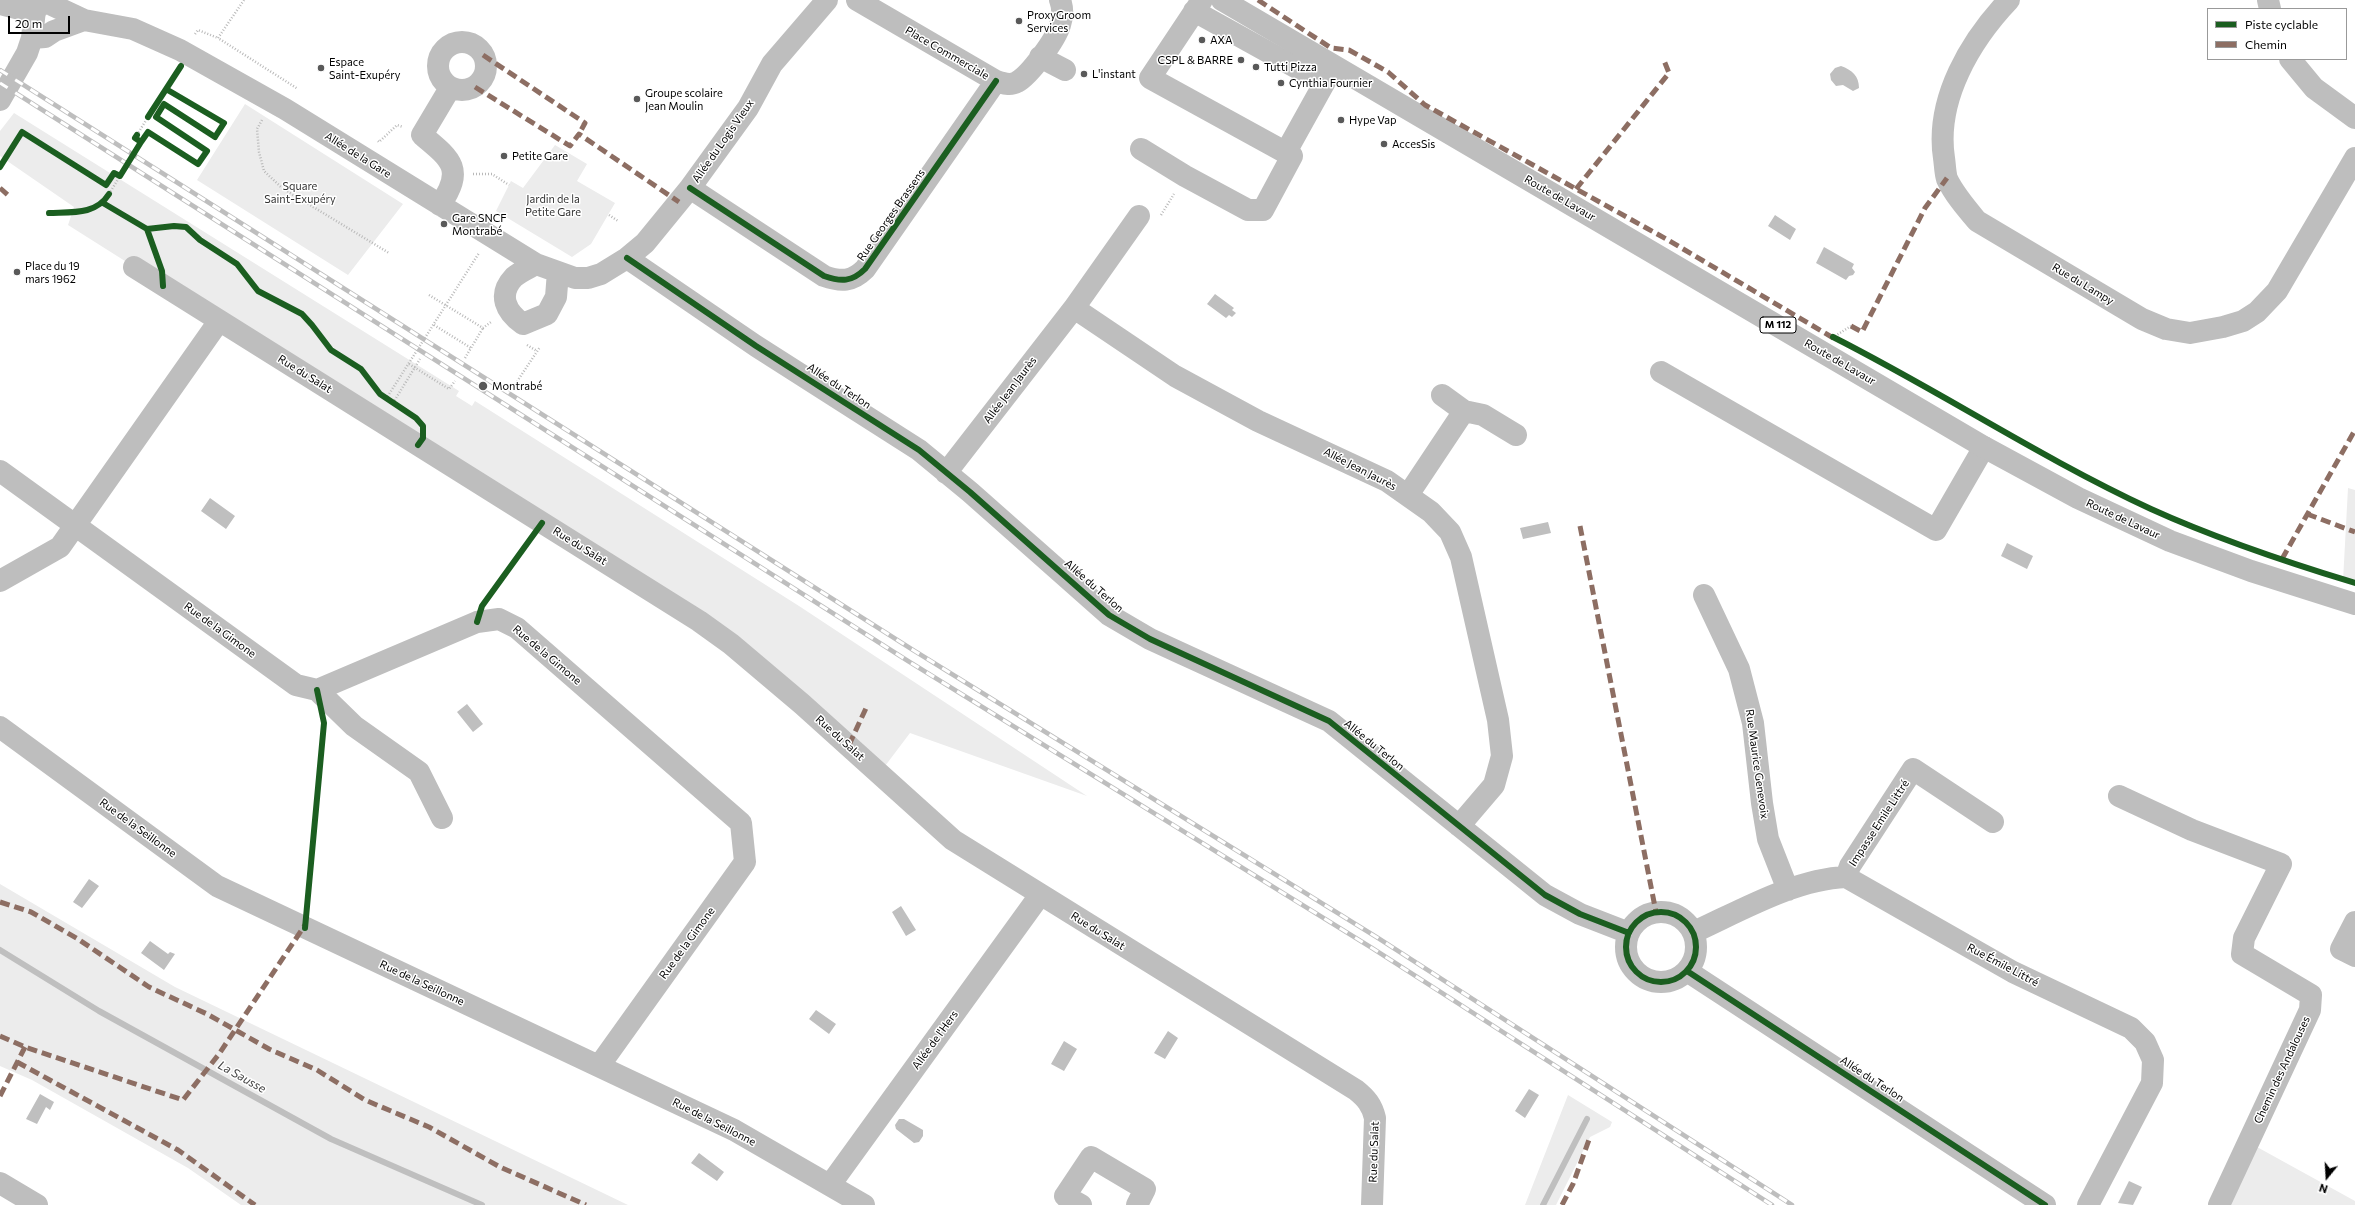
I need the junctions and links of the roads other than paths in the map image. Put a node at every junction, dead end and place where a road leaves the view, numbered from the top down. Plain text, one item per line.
1 (827, 0) edge
2 (857, 0) edge
3 (1060, 0) edge
4 (1222, 0) edge
5 (2009, 0) edge
6 (0, 4) edge
7 (36, 5) edge
8 (1198, 5) edge
9 (84, 20) junction
10 (32, 38) junction
11 (1040, 57) junction
12 (2291, 60) edge
13 (1065, 70) dead end
14 (1329, 74) junction
15 (996, 81) junction
16 (450, 88) dead end
17 (0, 100) edge
18 (2355, 118) edge
19 (1141, 149) dead end
20 (1286, 152) junction
21 (2355, 158) edge
22 (690, 188) junction
23 (440, 205) junction
24 (1149, 216) road end
25 (627, 258) junction
26 (536, 264) junction
27 (134, 268) dead end
28 (558, 272) junction
29 (1074, 308) junction
30 (219, 321) junction
31 (1661, 372) dead end
32 (1442, 394) dead end
33 (1464, 410) junction
34 (1516, 435) dead end
35 (1984, 447) junction
36 (0, 471) edge
37 (946, 473) junction
38 (1408, 495) junction
39 (74, 525) junction
40 (0, 581) edge
41 (1704, 595) dead end
42 (2355, 604) edge
43 (317, 690) junction
44 (0, 727) edge
45 (2119, 796) dead end
46 (442, 818) dead end
47 (1993, 822) dead end
48 (1459, 826) junction
49 (1846, 878) junction
50 (1788, 890) junction
51 (1040, 895) junction
52 (2355, 922) edge
53 (1694, 932) junction
54 (1629, 933) junction
55 (2348, 953) edge
56 (1688, 971) junction
57 (599, 1066) junction
58 (0, 1183) edge
59 (830, 1185) junction
60 (1069, 1202) edge
61 (37, 1205) edge
62 (864, 1205) edge
63 (1137, 1205) edge
64 (1372, 1205) edge
65 (2045, 1205) edge
66 (2088, 1205) edge
67 (2219, 1205) edge

1 - 22 street, Allée du Logis Vieux
2 - 15 street, Place Commerciale
3 - 11 street, Place Commerciale
4 - 14 street, Route de Lavaur / M 112
5 - 21 street, Rue du Lampy
6 - 7 street, Allée de la Gare
7 - 9 street, Allée de la Gare
7 - 10 street
8 - 14 street
8 - 20 street
9 - 10 street
9 - 23 street, Allée de la Gare
10 - 17 street
11 - 13 street
11 - 15 street, Place Commerciale
12 - 18 street
14 - 20 street
14 - 35 street, Route de Lavaur / M 112
15 - 22 street, Rue Georges Brassens
16 - 23 street
19 - 20 street
22 - 25 street, Allée du Logis Vieux
23 - 26 street, Allée de la Gare
24 - 29 street, Allée Jean Jaurès
25 - 28 street, Allée de la Gare
25 - 37 street, Allée du Terlon
26 - 28 street, Allée de la Gare
26 - 28 street
27 - 30 street, Rue du Salat
29 - 37 street, Allée Jean Jaurès
29 - 38 street, Allée Jean Jaurès
30 - 39 street
30 - 51 street, Rue du Salat
31 - 35 street
32 - 33 street
33 - 34 street
33 - 38 street
35 - 42 street, Route de Lavaur / M 112
36 - 39 street, Rue de la Gimone
37 - 48 street, Allée du Terlon
38 - 48 street, Allée Jean Jaurès
39 - 40 street
39 - 43 street, Rue de la Gimone
41 - 50 street, Rue Maurice Genevoix
43 - 46 street
43 - 57 street, Rue de la Gimone
44 - 57 street, Rue de la Seillonne
45 - 67 street, Chemin des Andalouses
47 - 49 street, Impasse Emile Littré
48 - 54 street, Allée du Terlon
49 - 50 street, Rue Émile Littré
49 - 66 street, Rue Émile Littré
50 - 53 street, Rue Émile Littré
51 - 59 street, Allée de l'Hers
51 - 64 street, Rue du Salat
52 - 55 street
53 - 54 street
53 - 56 street
54 - 56 street
56 - 65 street, Allée du Terlon
57 - 59 street, Rue de la Seillonne
58 - 61 street
59 - 62 street, Rue de la Seillonne
60 - 63 street

